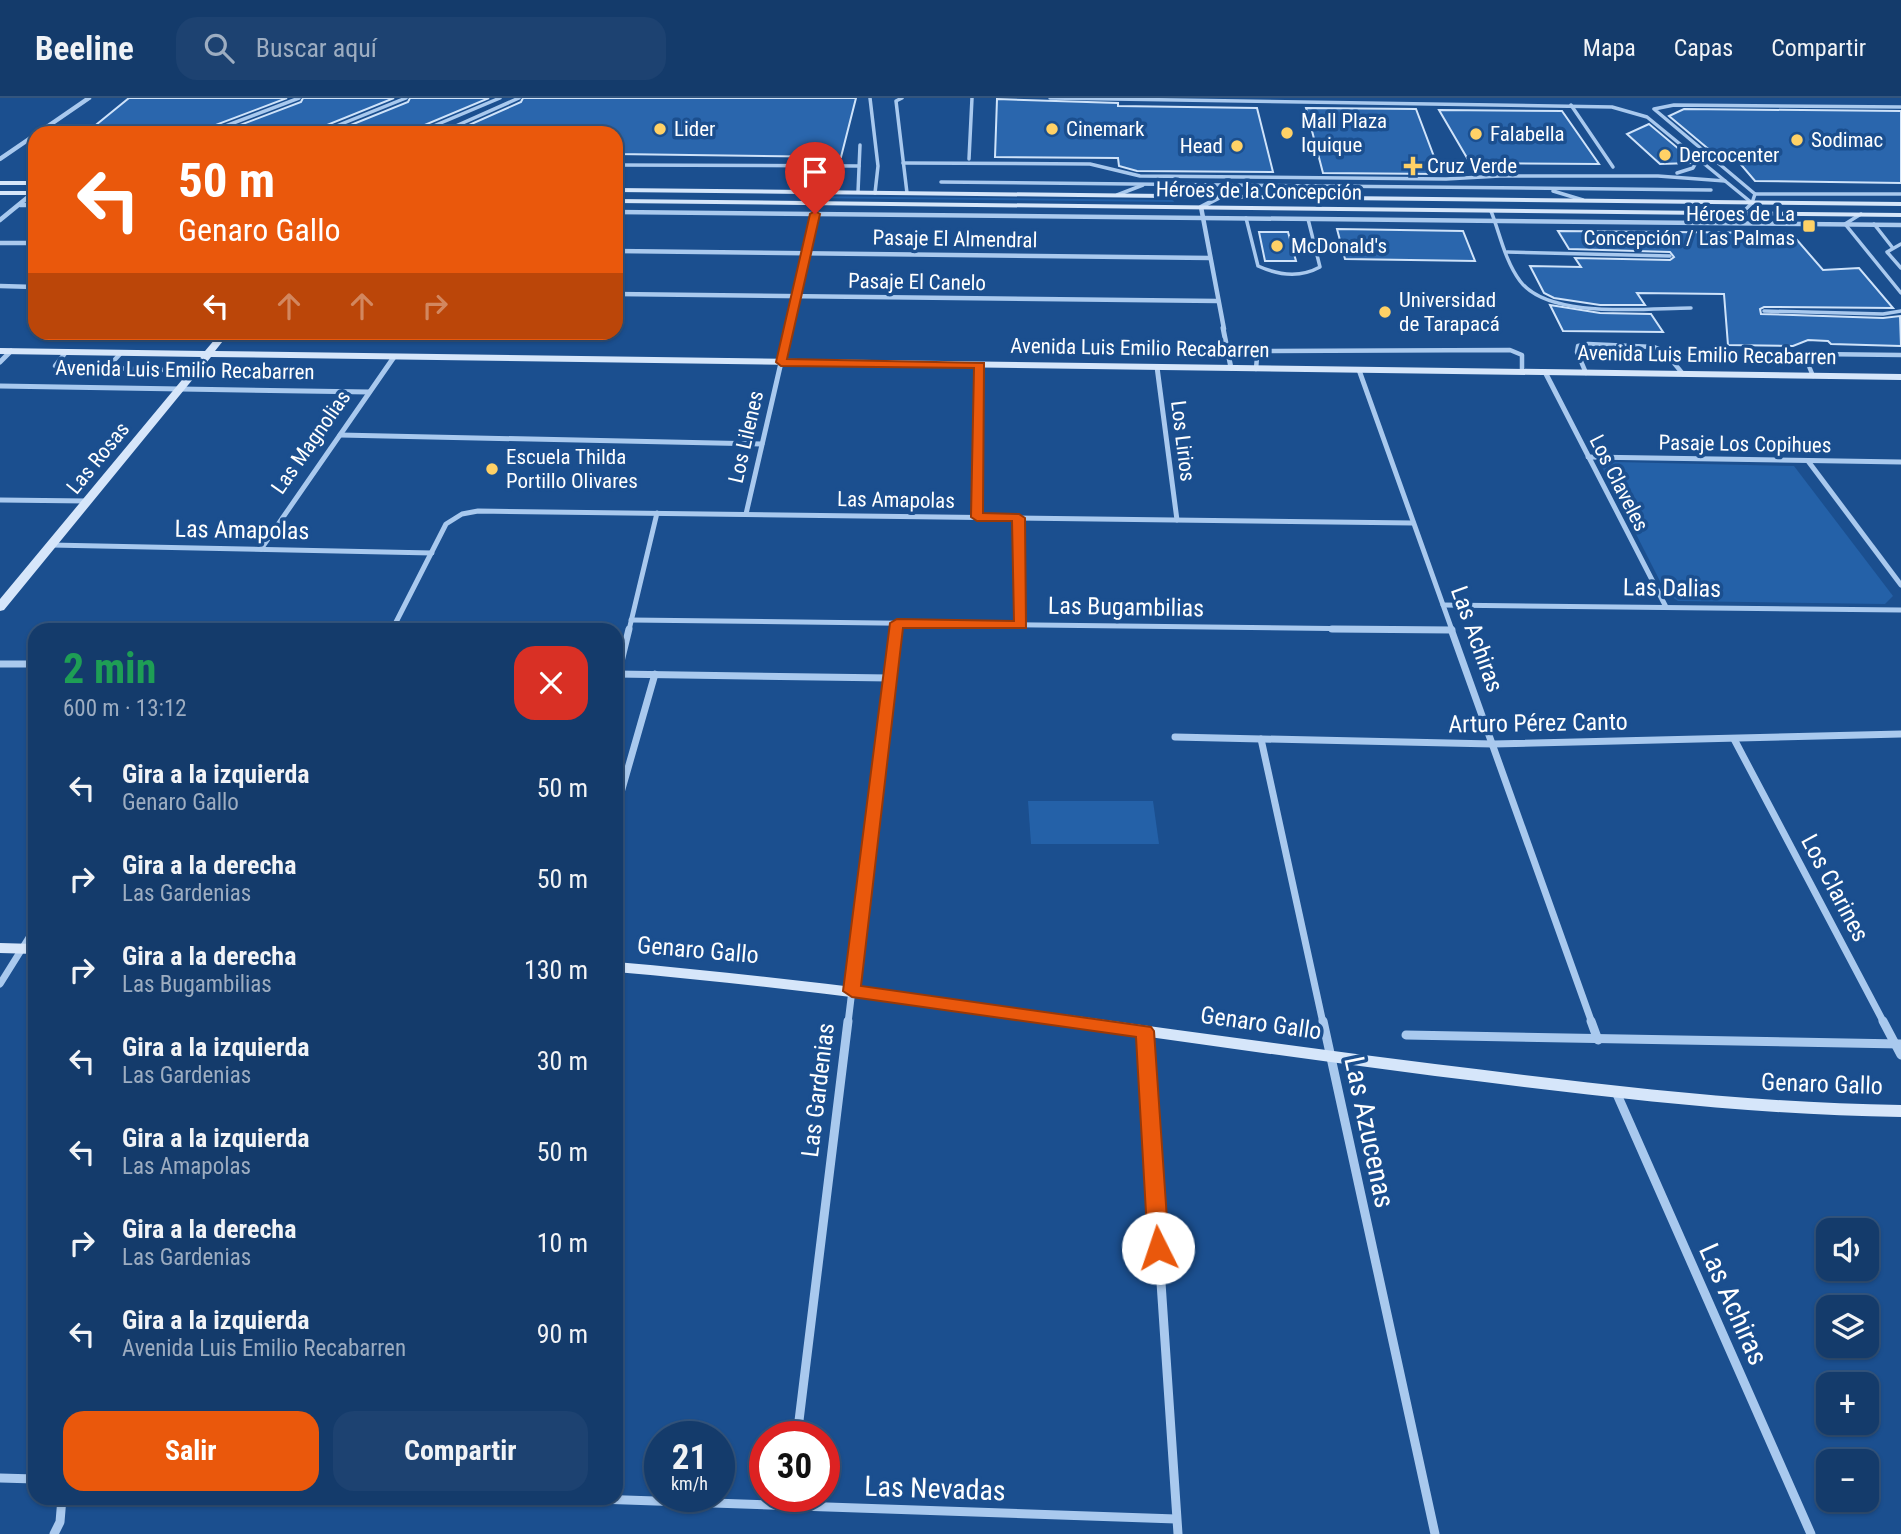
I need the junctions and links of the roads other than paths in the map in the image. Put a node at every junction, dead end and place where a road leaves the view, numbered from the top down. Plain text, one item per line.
1 (89, 98) edge
2 (299, 98) edge
3 (407, 98) edge
4 (500, 98) edge
5 (519, 98) edge
6 (870, 98) edge
7 (902, 98) edge
8 (972, 98) edge
9 (1050, 98) edge
10 (1570, 105) junction
11 (1901, 107) edge
12 (49, 126) edge
13 (225, 126) edge
14 (337, 126) edge
15 (434, 126) edge
16 (456, 126) edge
17 (28, 140) edge
18 (860, 145) dead end
19 (0, 159) edge
20 (969, 159) dead end
21 (1698, 159) junction
22 (903, 163) junction
23 (623, 165) edge
24 (859, 166) junction
25 (1614, 167) dead end
26 (0, 175) edge
27 (28, 175) edge
28 (1656, 175) junction
29 (623, 181) edge
30 (1725, 181) junction
31 (941, 182) dead end
32 (0, 183) edge
33 (28, 183) edge
34 (1146, 184) junction
35 (1544, 188) junction
36 (623, 190) edge
37 (1711, 190) dead end
38 (854, 192) junction
39 (0, 193) edge
40 (28, 193) edge
41 (875, 193) junction
42 (907, 193) junction
43 (1901, 194) edge
44 (1117, 195) junction
45 (1222, 197) junction
46 (28, 198) edge
47 (1754, 198) junction
48 (1583, 200) junction
49 (623, 201) edge
50 (817, 203) junction
51 (1879, 204) junction
52 (1901, 204) edge
53 (19, 205) junction
54 (28, 205) edge
55 (1201, 207) junction
56 (1491, 211) junction
57 (623, 212) edge
58 (1743, 212) junction
59 (815, 214) junction
60 (1861, 214) junction
61 (1901, 215) edge
62 (1202, 218) junction
63 (1246, 218) junction
64 (1308, 219) junction
65 (0, 220) edge
66 (1495, 220) junction
67 (1845, 224) junction
68 (1874, 224) junction
69 (1901, 225) edge
70 (0, 243) edge
71 (28, 243) edge
72 (1901, 244) edge
73 (1892, 247) junction
74 (623, 251) edge
75 (1507, 252) junction
76 (806, 253) junction
77 (1670, 256) dead end
78 (1210, 258) junction
79 (1901, 268) edge
80 (0, 286) edge
81 (28, 287) edge
82 (1901, 293) edge
83 (623, 294) edge
84 (796, 296) junction
85 (1218, 301) junction
86 (1691, 308) dead end
87 (1764, 311) dead end
88 (1901, 311) edge
89 (220, 340) edge
90 (5, 351) edge
91 (66, 352) junction
92 (121, 353) junction
93 (208, 355) junction
94 (1901, 355) edge
95 (394, 357) junction
96 (0, 362) edge
97 (781, 362) junction
98 (980, 365) junction
99 (1157, 367) junction
100 (1231, 368) junction
101 (107, 369) junction
102 (1256, 369) junction
103 (1359, 370) junction
104 (193, 371) junction
105 (1522, 372) junction
106 (1545, 373) junction
107 (1586, 373) junction
108 (1684, 374) junction
109 (1813, 376) junction
110 (1901, 377) edge
111 (0, 386) edge
112 (179, 389) junction
113 (369, 392) junction
114 (340, 435) junction
115 (762, 444) junction
116 (1588, 457) junction
117 (1808, 461) junction
118 (1901, 462) edge
119 (0, 500) edge
120 (87, 501) junction
121 (657, 513) junction
122 (746, 514) junction
123 (977, 517) junction
124 (1019, 518) junction
125 (1177, 520) junction
126 (1413, 523) junction
127 (51, 545) junction
128 (261, 549) junction
129 (432, 553) junction
130 (1901, 585) edge
131 (1443, 606) junction
132 (0, 607) edge
133 (1666, 607) junction
134 (1901, 610) edge
135 (631, 620) junction
136 (395, 623) edge
137 (897, 623) junction
138 (1021, 625) junction
139 (1452, 630) junction
140 (623, 651) edge
141 (0, 664) edge
142 (28, 664) edge
143 (623, 674) edge
144 (655, 674) junction
145 (890, 678) junction
146 (1901, 734) edge
147 (1175, 737) dead end
148 (1261, 739) junction
149 (1734, 739) junction
150 (1493, 744) junction
151 (623, 786) edge
152 (0, 948) edge
153 (28, 949) edge
154 (623, 968) edge
155 (0, 984) edge
156 (852, 991) junction
157 (1144, 1031) junction
158 (1406, 1035) dead end
159 (1598, 1040) junction
160 (1898, 1044) edge
161 (1901, 1055) edge
162 (1330, 1058) junction
163 (1616, 1092) junction
164 (1901, 1111) edge
165 (799, 1421) edge
166 (0, 1478) edge
167 (28, 1479) edge
168 (623, 1499) edge
169 (749, 1500) edge
170 (840, 1503) edge
171 (61, 1505) edge
172 (1176, 1519) junction
173 (54, 1534) edge
174 (1178, 1534) edge
175 (1435, 1534) edge
176 (1811, 1534) edge

1 - 12 street
2 - 13 lane
3 - 14 lane
4 - 15 lane
5 - 16 lane
6 - 41 lane
7 - 22 lane
8 - 20 lane
9 - 10 lane
10 - 21 lane
10 - 25 lane
11 - 47 lane
17 - 19 street
18 - 24 lane
21 - 28 lane
21 - 30 lane
22 - 28 lane
22 - 42 lane
23 - 24 lane
24 - 38 lane
26 - 27 street
28 - 30 lane
29 - 38 street, Héroes de la Concepción
30 - 47 lane
31 - 34 lane
32 - 33 street
34 - 35 lane
34 - 44 lane
35 - 37 lane
35 - 48 lane
36 - 38 street, Héroes de la Concepción
38 - 41 street, Héroes de la Concepción
39 - 40 street
41 - 42 street, Héroes de la Concepción
42 - 44 street, Héroes de la Concepción
43 - 47 lane
44 - 45 street, Héroes de la Concepción
45 - 48 street, Héroes de la Concepción
45 - 55 street
46 - 53 street
47 - 48 street, Héroes de la Concepción
47 - 51 street, Héroes de la Concepción
47 - 58 lane
49 - 50 street, Héroes de la Concepción
50 - 55 street, Héroes de la Concepción
50 - 59 street, Los Lilenes
51 - 52 street, Héroes de la Concepción
51 - 60 street
53 - 54 street
53 - 65 street
55 - 56 street, Héroes de la Concepción
55 - 62 street
56 - 58 street, Héroes de la Concepción
56 - 66 lane
57 - 59 street, Héroes de la Concepción
58 - 60 street, Héroes de la Concepción
59 - 62 street, Héroes de la Concepción
59 - 76 street, Los Lilenes
60 - 61 street, Héroes de la Concepción
60 - 67 lane
62 - 63 street, Héroes de la Concepción
62 - 78 street
63 - 64 street, Héroes de la Concepción
63 - 64 lane
64 - 66 street, Héroes de la Concepción
66 - 67 street, Héroes de la Concepción
66 - 75 lane
67 - 68 street, Héroes de la Concepción
67 - 82 lane
68 - 69 street, Héroes de la Concepción
68 - 73 lane
70 - 71 street
72 - 73 lane
73 - 79 lane
74 - 76 street, Pasaje El Almendral
75 - 77 lane
75 - 86 lane
76 - 78 street, Pasaje El Almendral
76 - 84 street, Los Lilenes
78 - 85 street
80 - 81 street
83 - 84 street, Pasaje El Canelo
84 - 85 street, Pasaje El Canelo
84 - 97 street, Los Lilenes
85 - 100 street
87 - 88 lane
89 - 93 street, Las Rosas
90 - 91 street, Avenida Luis Emilio Recabarren
90 - 96 street
91 - 92 street, Avenida Luis Emilio Recabarren
91 - 101 lane
92 - 93 street, Avenida Luis Emilio Recabarren
92 - 101 lane
93 - 95 street, Avenida Luis Emilio Recabarren
93 - 104 street, Las Rosas
94 - 109 lane
95 - 97 street, Avenida Luis Emilio Recabarren
95 - 113 street, Las Magnolias
97 - 98 street, Avenida Luis Emilio Recabarren
97 - 115 street, Los Lilenes
98 - 99 street, Avenida Luis Emilio Recabarren
98 - 123 street
99 - 100 street, Avenida Luis Emilio Recabarren
99 - 125 street, Los Lirios
100 - 102 street, Avenida Luis Emilio Recabarren
101 - 104 lane
102 - 103 street, Avenida Luis Emilio Recabarren
102 - 105 lane
103 - 105 street, Avenida Luis Emilio Recabarren
103 - 126 street, Las Achiras
104 - 112 street, Las Rosas
105 - 106 street, Avenida Luis Emilio Recabarren
106 - 107 street, Avenida Luis Emilio Recabarren
106 - 116 street, Los Claveles
107 - 108 street, Avenida Luis Emilio Recabarren
107 - 108 lane
108 - 109 street, Avenida Luis Emilio Recabarren
109 - 110 street, Avenida Luis Emilio Recabarren
111 - 112 street, Avenida Luis Emilio Recabarren
112 - 113 street, Avenida Luis Emilio Recabarren
112 - 120 street, Las Rosas
113 - 114 street, Las Magnolias
114 - 115 street
114 - 128 street, Las Magnolias
115 - 122 street, Los Lilenes
116 - 117 street, Pasaje Los Copihues
116 - 133 street, Los Claveles
117 - 118 street, Pasaje Los Copihues
117 - 130 street
119 - 120 street
120 - 127 street, Las Rosas
121 - 122 street, Las Amapolas
121 - 129 street, Las Amapolas
121 - 135 street
122 - 123 street, Las Amapolas
123 - 124 street, Las Amapolas
124 - 125 street, Las Amapolas
124 - 138 street
125 - 126 street, Las Amapolas
126 - 131 street, Las Achiras
127 - 128 street, Las Amapolas
127 - 132 street, Las Rosas
128 - 129 street, Las Amapolas
129 - 136 street
131 - 133 street, Las Dalias
131 - 139 street, Las Achiras
133 - 134 street, Las Dalias
135 - 137 street, Las Bugambilias
135 - 140 street
137 - 138 street, Las Bugambilias
137 - 145 street, Las Gardenias
138 - 139 street, Las Bugambilias
139 - 150 street, Las Achiras
141 - 142 street
143 - 144 street
144 - 145 street
144 - 151 street
145 - 156 street, Las Gardenias
146 - 149 street, Arturo Pérez Canto
147 - 148 street, Arturo Pérez Canto
148 - 150 street, Arturo Pérez Canto
148 - 162 street, Las Azucenas
149 - 150 street, Arturo Pérez Canto
149 - 160 street, Los Clarines
150 - 159 street, Las Achiras
152 - 153 street
153 - 155 street
154 - 156 street, Genaro Gallo
156 - 157 street, Genaro Gallo
156 - 165 street, Las Gardenias
157 - 162 street, Genaro Gallo
157 - 172 street
158 - 159 street, Genaro Gallo
159 - 160 street, Genaro Gallo
160 - 161 street, Los Clarines
162 - 163 street, Genaro Gallo
162 - 175 street, Las Azucenas
163 - 164 street, Genaro Gallo
163 - 176 street, Las Achiras
166 - 167 street
168 - 169 street, Las Nevadas
170 - 172 street, Las Nevadas
171 - 173 street
172 - 174 street

